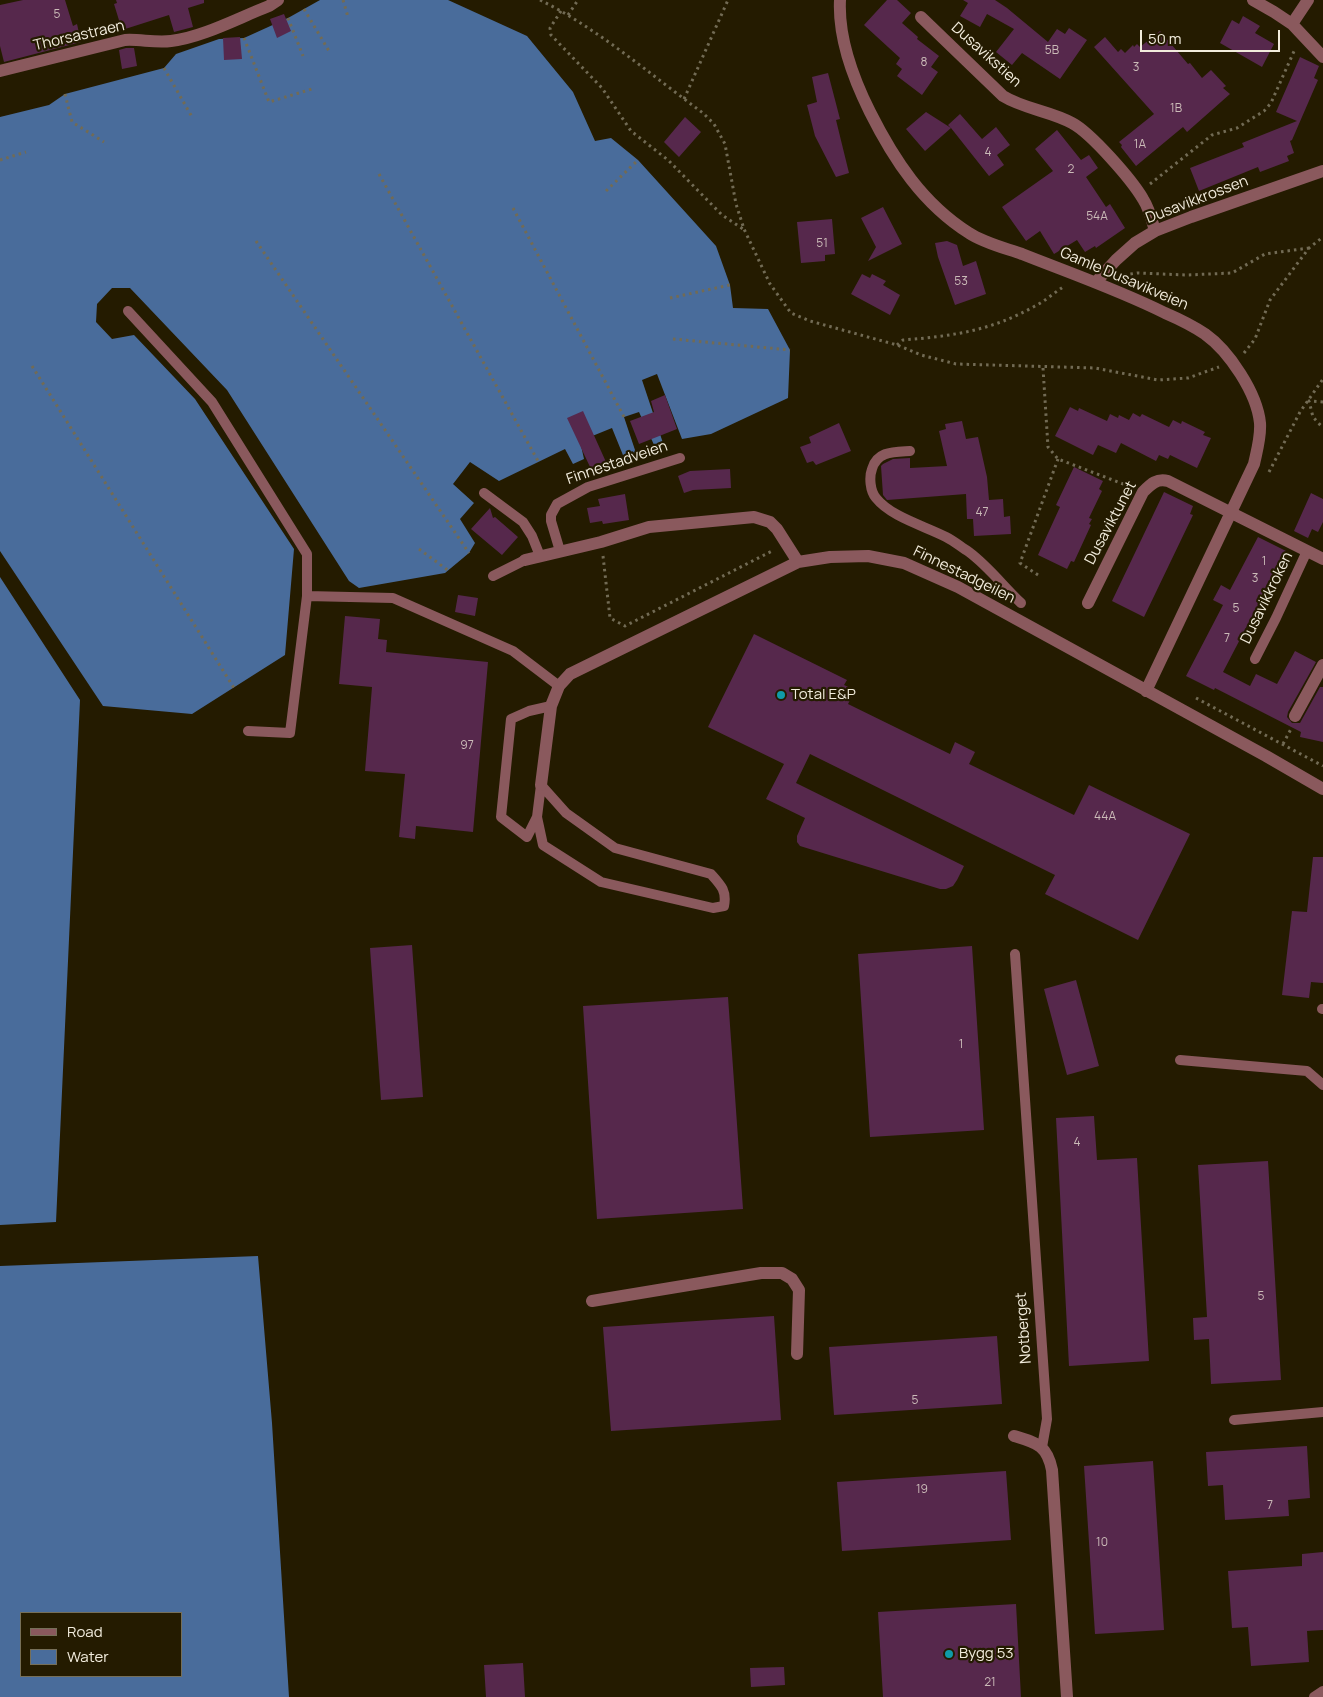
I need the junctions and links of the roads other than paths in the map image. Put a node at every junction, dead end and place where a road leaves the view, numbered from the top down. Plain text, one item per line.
1 (278, 0) edge
2 (840, 0) edge
3 (1253, 0) edge
4 (1308, 0) edge
5 (921, 17) dead end
6 (1292, 24) junction
7 (1323, 56) edge
8 (0, 71) edge
9 (1323, 171) edge
10 (1155, 231) junction
11 (1096, 282) junction
12 (128, 311) dead end
13 (910, 451) dead end
14 (680, 458) dead end
15 (484, 492) dead end
16 (1231, 511) junction
17 (560, 551) junction
18 (1307, 551) junction
19 (540, 556) junction
20 (1323, 559) edge
21 (525, 560) joint
22 (798, 562) junction
23 (493, 576) dead end
24 (307, 596) junction
25 (1021, 603) dead end
26 (1088, 603) dead end
27 (1255, 658) dead end
28 (1323, 665) edge
29 (559, 686) junction
30 (1146, 691) junction
31 (550, 706) junction
32 (1295, 716) dead end
33 (248, 731) dead end
34 (541, 785) junction
35 (1323, 789) edge
36 (538, 817) junction
37 (1015, 954) dead end
38 (1180, 1060) dead end
39 (1323, 1085) edge
40 (592, 1301) dead end
41 (796, 1354) dead end
42 (1323, 1412) edge
43 (1234, 1420) dead end
44 (1014, 1436) dead end
45 (1042, 1447) junction
46 (1323, 1691) edge
47 (1067, 1697) edge
48 (1314, 1697) edge

1 - 8 street, Thorsastraen
2 - 11 street, Gamle Dusavikveien
3 - 6 street
4 - 6 street
5 - 10 street, Dusavikstien
6 - 7 street
9 - 10 street, Dusavikkrossen
10 - 11 street, Dusavikkrossen
11 - 16 street, Gamle Dusavikveien
12 - 24 lane
13 - 25 lane
14 - 17 lane, Finnestadveien
15 - 19 lane
16 - 18 street, Dusavikkroken
16 - 26 street, Dusaviktunet
16 - 30 street, Gamle Dusavikveien
17 - 19 street
17 - 22 street
18 - 20 street, Dusavikkroken
18 - 27 lane, Dusavikkroken
19 - 21 street
21 - 23 lane
22 - 29 street, Finnestadgeilen
22 - 30 street, Finnestadgeilen
24 - 29 lane
24 - 33 lane
28 - 32 street
29 - 31 street, Finnestadgeilen
30 - 35 street, Finnestadgeilen
31 - 34 street, Finnestadgeilen
31 - 36 lane
34 - 36 lane
34 - 36 lane
37 - 45 lane, Notberget
38 - 39 lane
40 - 41 street
42 - 43 lane
44 - 45 street
45 - 47 street
46 - 48 lane

